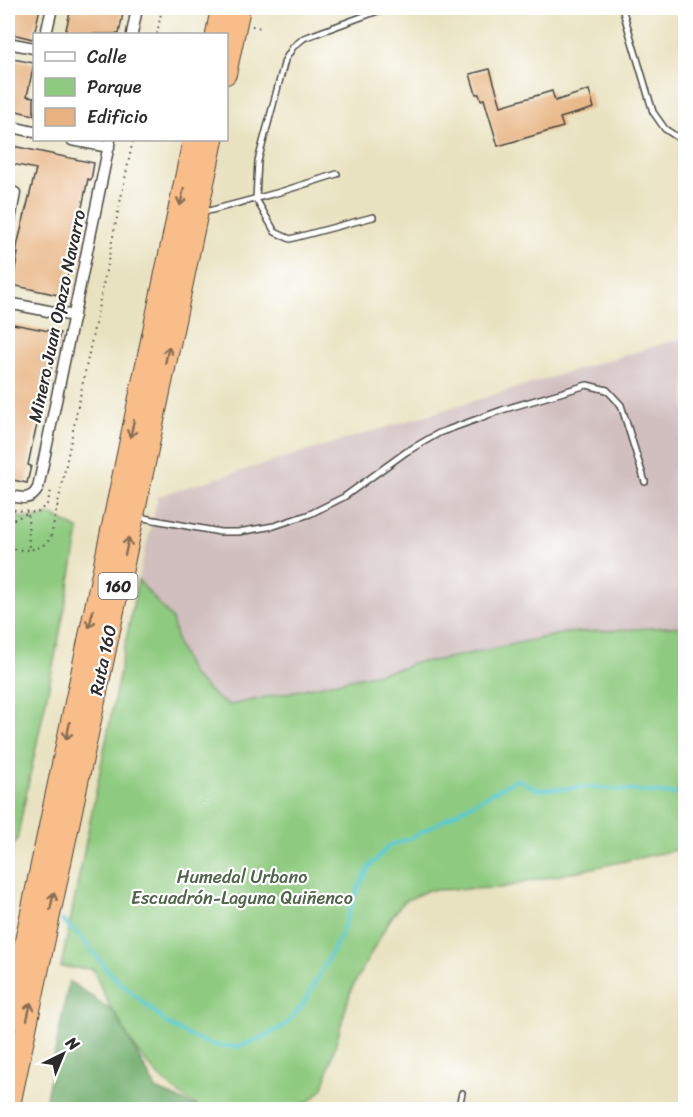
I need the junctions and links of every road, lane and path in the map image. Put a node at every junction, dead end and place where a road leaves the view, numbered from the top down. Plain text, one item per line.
1 (52, 8) edge
2 (138, 8) edge
3 (162, 8) edge
4 (192, 8) edge
5 (221, 8) edge
6 (240, 8) edge
7 (386, 8) edge
8 (622, 8) edge
9 (46, 33) edge
10 (132, 33) edge
11 (157, 33) edge
12 (216, 33) edge
13 (8, 43) edge
14 (33, 48) edge
15 (228, 65) edge
16 (8, 126) edge
17 (33, 132) edge
18 (85, 141) edge
19 (133, 141) edge
20 (194, 141) edge
21 (213, 141) edge
22 (110, 143) edge
23 (686, 143) edge
24 (337, 174) dead end
25 (15, 194) dead end
26 (256, 199) junction
27 (10, 208) edge
28 (197, 214) junction
29 (373, 217) dead end
30 (8, 230) edge
31 (8, 303) edge
32 (74, 316) junction
33 (645, 482) dead end
34 (8, 495) edge
35 (49, 500) dead end
36 (59, 501) junction
37 (133, 516) junction
38 (8, 522) edge
39 (8, 548) edge
40 (29, 550) junction
41 (8, 1022) edge
42 (462, 1093) dead end
43 (9, 1110) edge
44 (458, 1110) edge

1 - 9 street
2 - 10 street
3 - 4 path
3 - 11 path
5 - 12 highway
6 - 15 highway
7 - 26 lane
8 - 23 lane
13 - 14 street
16 - 17 street
18 - 22 street
19 - 36 path
20 -> 41 highway, Ruta 160 / 160
21 - 28 highway, Ruta 160 / 160
22 - 32 street, Minero Juan Opazo Navarro
24 - 26 lane
25 - 27 street
26 - 28 lane
26 - 29 lane
27 - 30 street
37 -> 28 highway, Ruta 160 / 160
31 - 32 street
32 - 34 street, Minero Juan Opazo Navarro
33 - 37 lane
35 - 36 path
36 - 40 path
43 -> 37 highway, Ruta 160 / 160
38 - 40 path
39 - 40 path
42 - 44 lane

